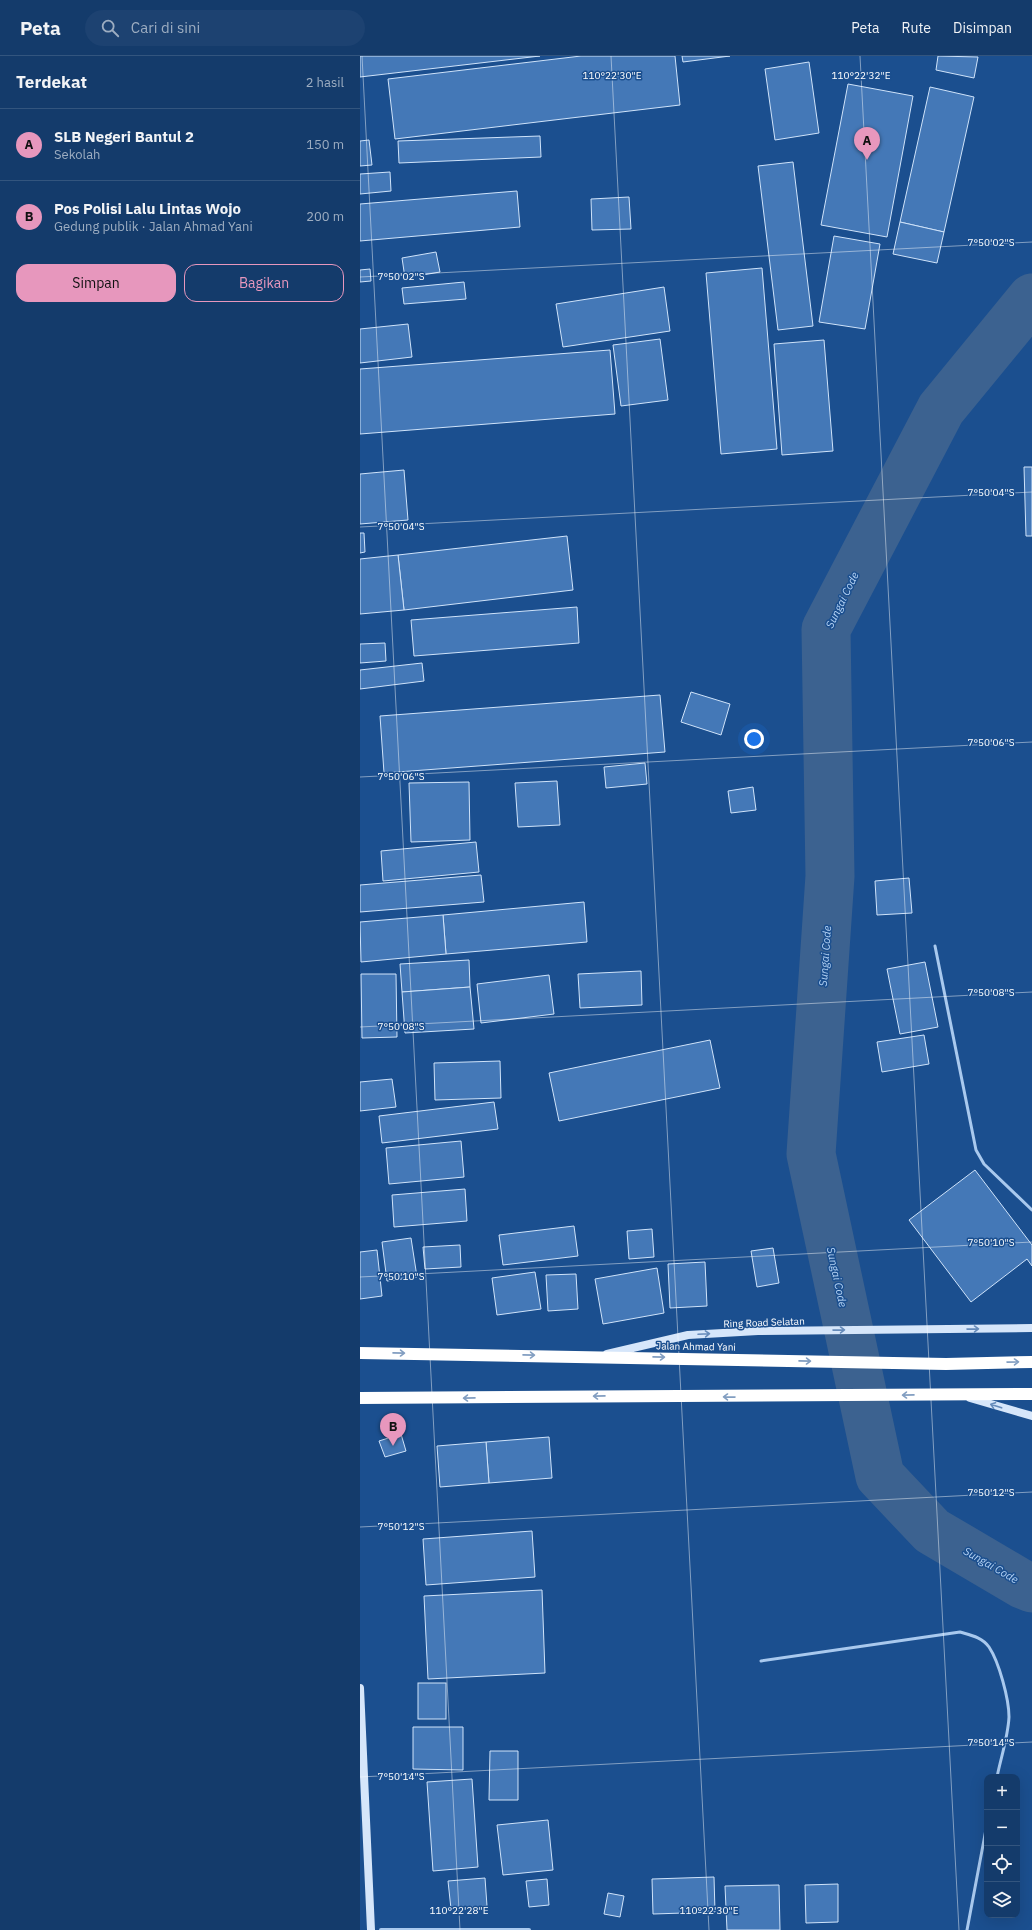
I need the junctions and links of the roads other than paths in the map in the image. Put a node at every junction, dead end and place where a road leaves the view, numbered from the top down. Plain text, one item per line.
1 (935, 946) dead end
2 (1032, 1210) edge
3 (1032, 1328) edge
4 (360, 1353) edge
5 (598, 1356) junction
6 (1032, 1362) edge
7 (1032, 1394) edge
8 (961, 1395) junction
9 (360, 1398) edge
10 (1032, 1416) edge
11 (761, 1661) dead end
12 (360, 1688) edge
13 (998, 1774) edge
14 (984, 1840) edge
15 (371, 1930) edge
16 (381, 1930) edge
17 (529, 1930) edge
18 (967, 1930) edge

1 - 2 lane
5 -> 3 street, Ring Road Selatan
4 -> 5 highway, Jalan Ahmad Yani
5 -> 6 highway, Jalan Ahmad Yani
7 - 8 highway
8 -> 9 highway
10 -> 8 street
11 - 13 lane
12 - 15 street
14 - 18 lane
16 - 17 street

